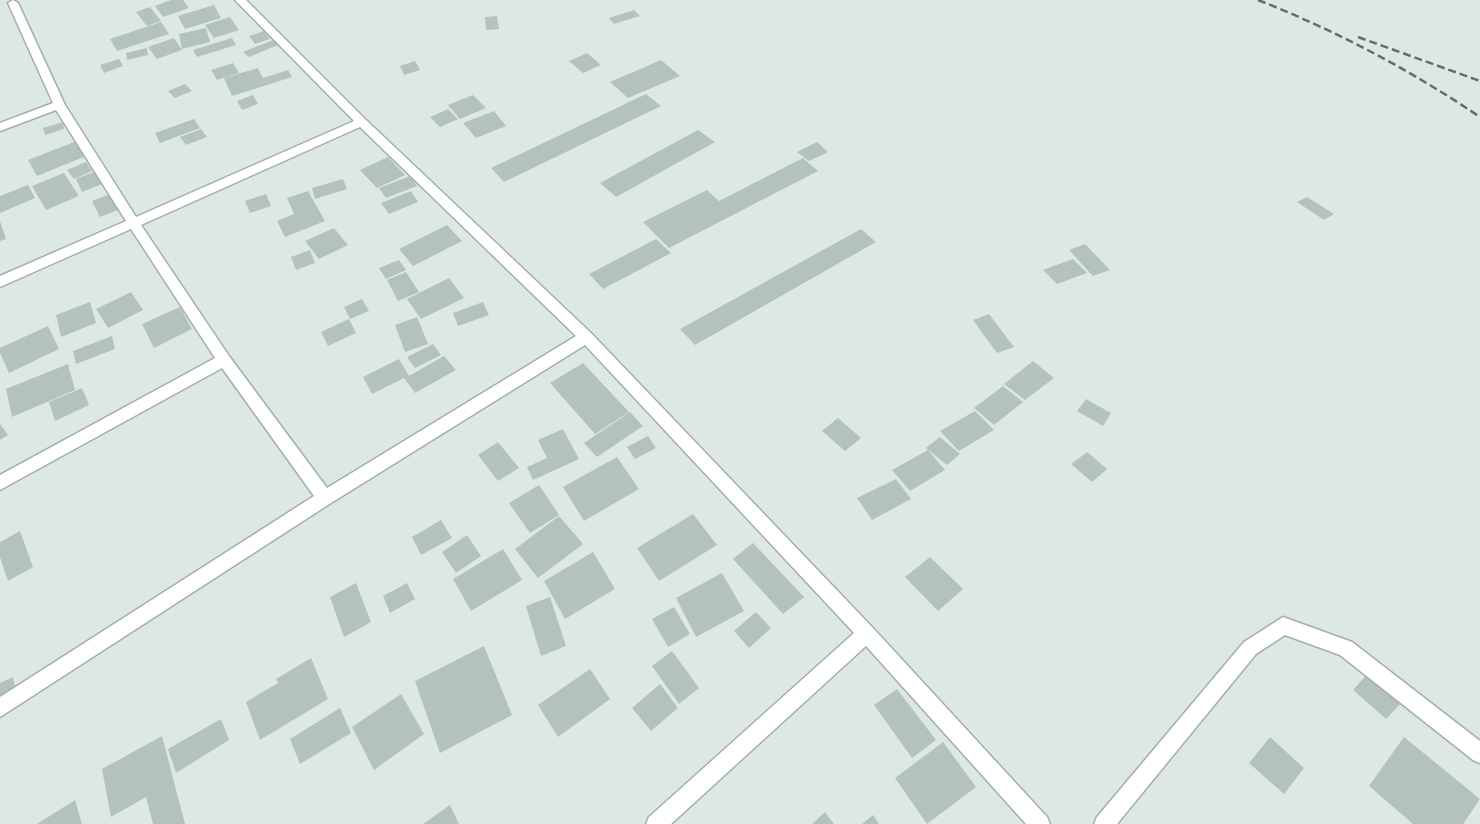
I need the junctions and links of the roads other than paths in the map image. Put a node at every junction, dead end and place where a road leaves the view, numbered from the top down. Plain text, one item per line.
1 (240, 0) edge
2 (16, 1) edge
3 (0, 7) edge
4 (59, 105) junction
5 (361, 122) junction
6 (0, 127) edge
7 (133, 223) junction
8 (0, 282) edge
9 (586, 337) junction
10 (224, 360) junction
11 (0, 483) edge
12 (325, 498) junction
13 (868, 634) junction
14 (0, 708) edge
15 (1480, 753) edge
16 (656, 824) edge
17 (1040, 824) edge
18 (1104, 824) edge

1 - 5 street
2 - 3 street
2 - 4 street
4 - 6 street
4 - 7 street
5 - 7 street
5 - 9 street
7 - 8 street
7 - 10 street
9 - 12 street
9 - 13 street
10 - 11 street
10 - 12 street
12 - 14 street
13 - 16 street
13 - 17 street
15 - 18 street

